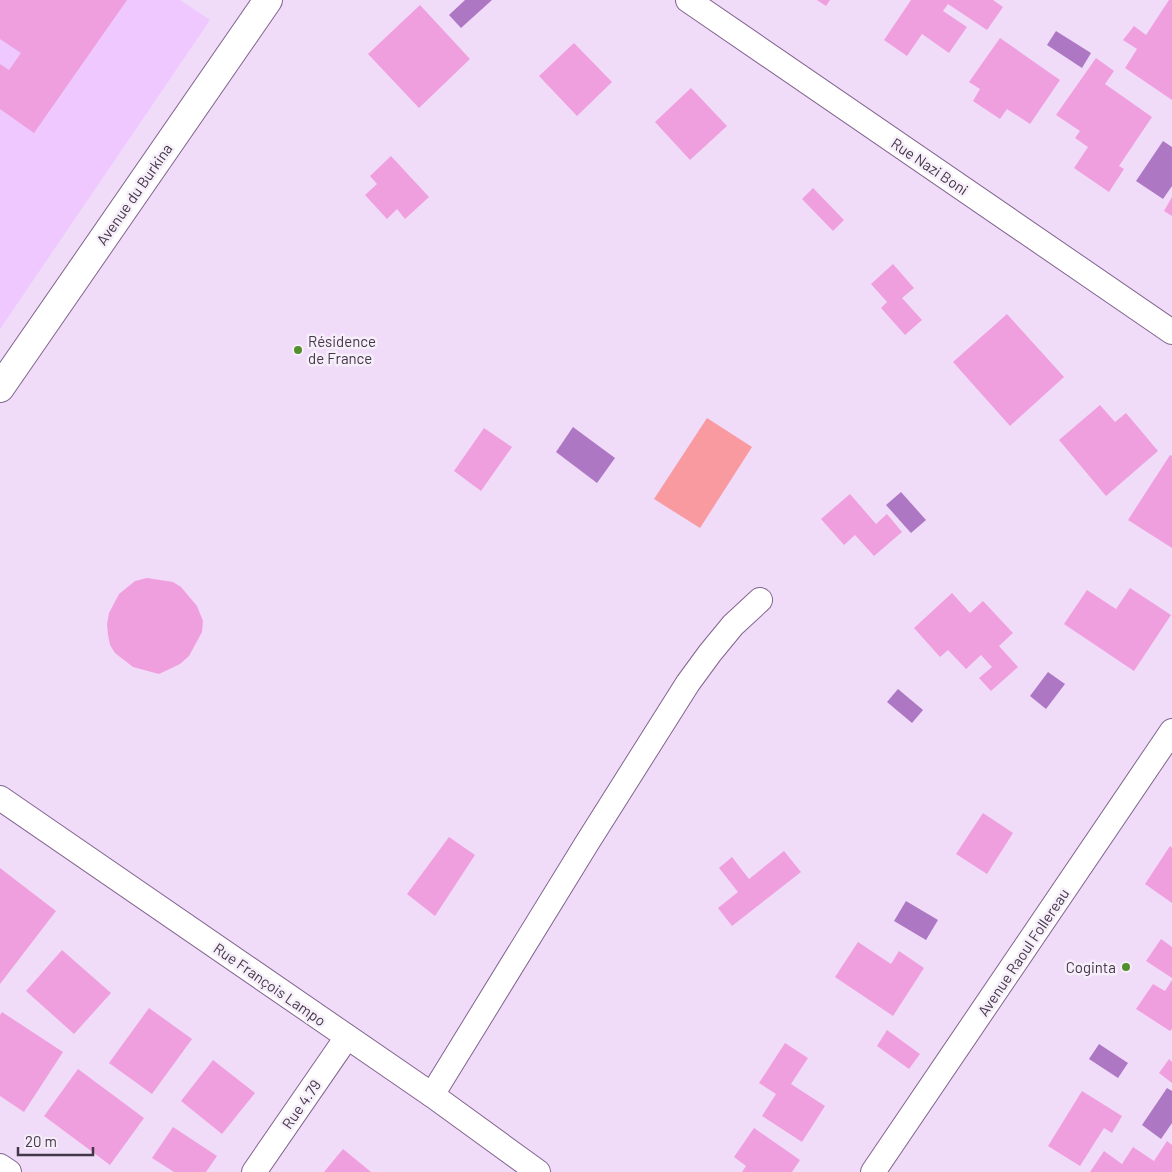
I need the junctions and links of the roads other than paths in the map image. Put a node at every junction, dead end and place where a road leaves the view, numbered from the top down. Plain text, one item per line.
1 (268, 0) edge
2 (688, 0) edge
3 (1172, 332) edge
4 (0, 388) edge
5 (760, 600) dead end
6 (1172, 731) edge
7 (0, 798) edge
8 (347, 1037) junction
9 (432, 1095) junction
10 (0, 1166) edge
11 (9, 1172) edge
12 (254, 1172) edge
13 (538, 1172) edge
14 (873, 1172) edge

1 - 4 main road, Avenue du Burkina
2 - 3 street, Rue Nazi Boni
5 - 9 street
6 - 14 street, Avenue Raoul Follereau
7 - 8 street, Rue François Lampo
8 - 9 street, Rue François Lampo
8 - 12 street, Rue 4.79
9 - 13 street, Rue François Lampo
10 - 11 street

